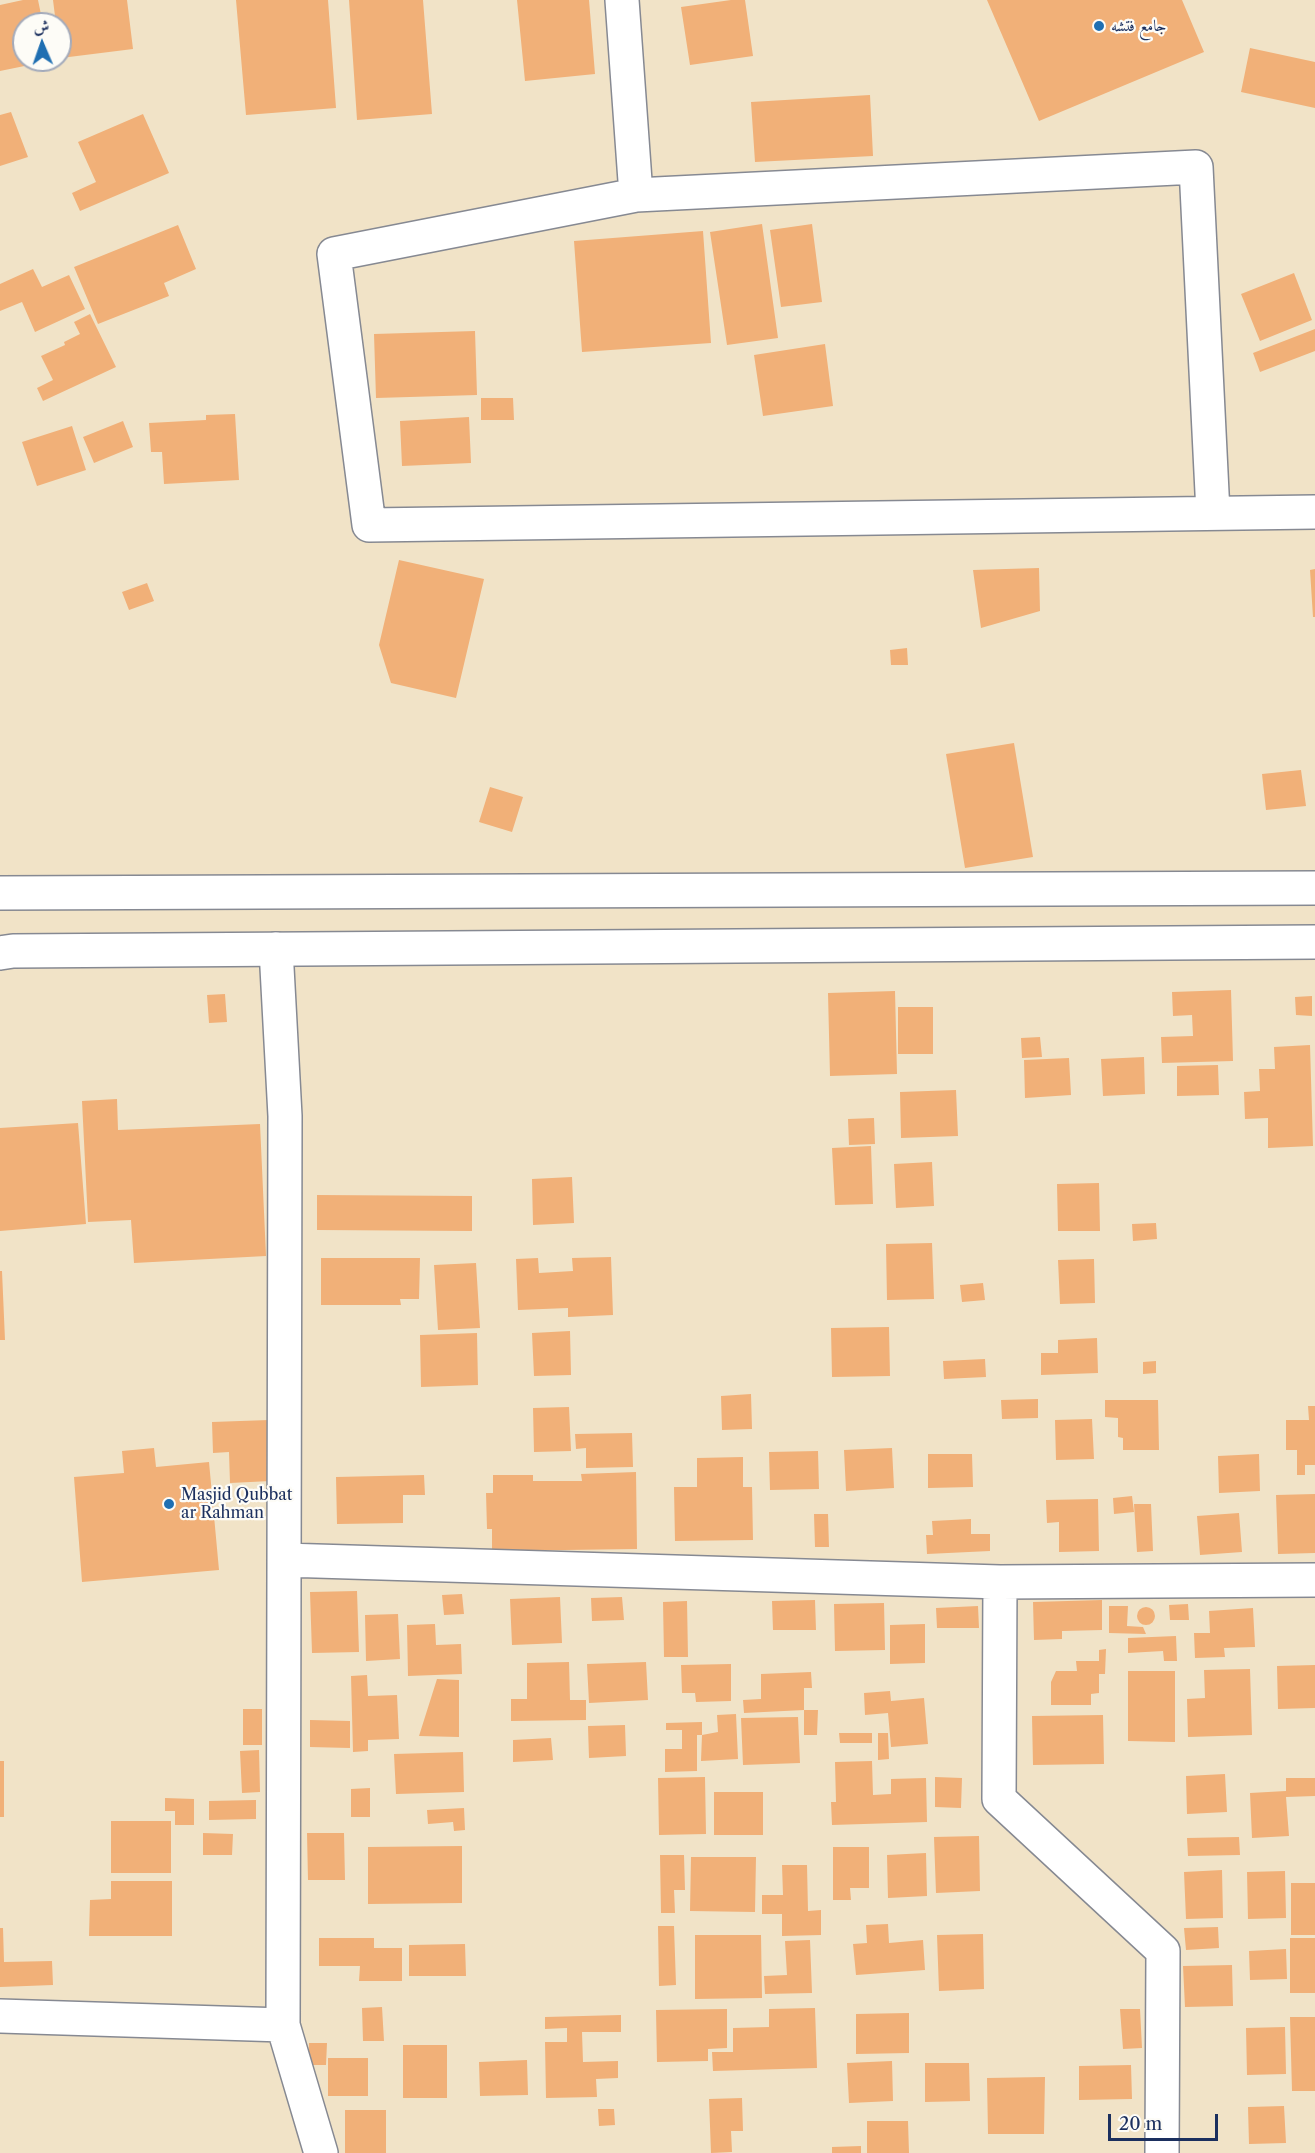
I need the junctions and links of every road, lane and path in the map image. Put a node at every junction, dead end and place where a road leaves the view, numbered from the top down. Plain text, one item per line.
1 (622, 0) edge
2 (636, 195) junction
3 (1315, 512) edge
4 (1213, 513) junction
5 (1315, 888) edge
6 (0, 893) edge
7 (1315, 942) edge
8 (276, 949) junction
9 (0, 953) edge
10 (284, 1560) junction
11 (1315, 1580) edge
12 (1000, 1582) junction
13 (0, 2016) edge
14 (283, 2025) junction
15 (321, 2153) edge
16 (1162, 2153) edge

1 - 2 street
2 - 4 street
2 - 4 street
3 - 4 street
5 - 6 street
7 - 8 street
8 - 9 street
8 - 10 street
10 - 12 street
10 - 14 street
11 - 12 street
12 - 16 street
13 - 14 street
14 - 15 street

